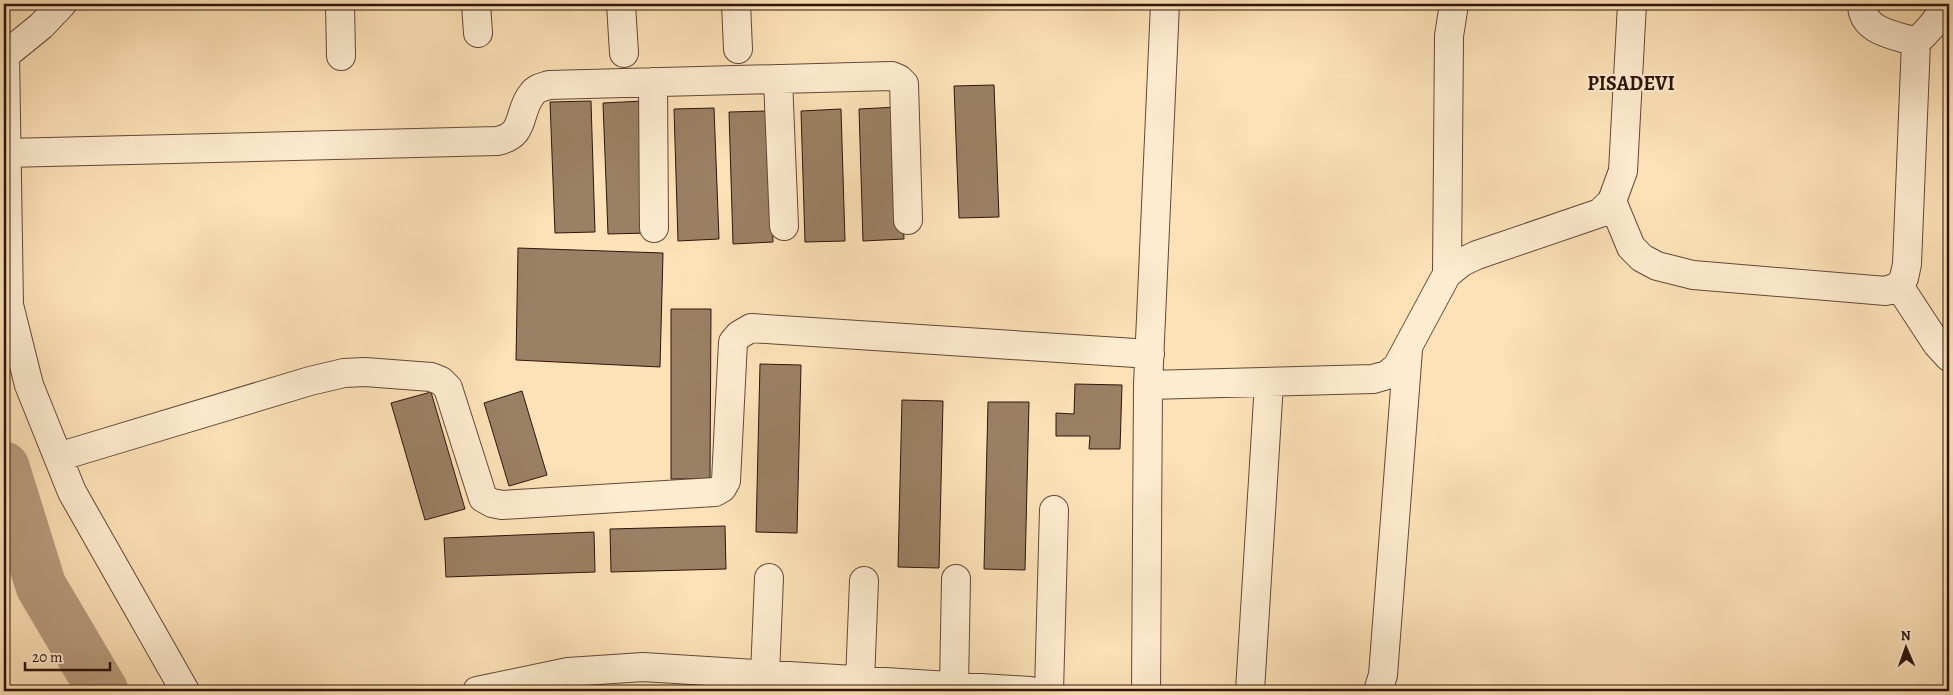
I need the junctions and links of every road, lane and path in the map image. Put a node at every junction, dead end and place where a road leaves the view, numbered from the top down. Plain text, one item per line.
1 (62, 4) edge
2 (340, 4) edge
3 (476, 4) edge
4 (621, 4) edge
5 (736, 4) edge
6 (1165, 4) edge
7 (1454, 4) edge
8 (1632, 4) edge
9 (1862, 4) edge
10 (1946, 4) edge
11 (478, 33) dead end
12 (1916, 42) junction
13 (738, 49) dead end
14 (624, 53) dead end
15 (4, 55) edge
16 (340, 56) dead end
17 (778, 79) junction
18 (653, 82) junction
19 (6, 153) junction
20 (1612, 201) junction
21 (908, 220) dead end
22 (784, 226) dead end
23 (654, 228) dead end
24 (1448, 274) junction
25 (1899, 286) junction
26 (1408, 350) junction
27 (1150, 354) junction
28 (1949, 357) edge
29 (1270, 383) junction
30 (1148, 385) junction
31 (58, 457) junction
32 (1054, 510) dead end
33 (769, 578) dead end
34 (956, 579) dead end
35 (864, 581) dead end
36 (751, 680) edge
37 (860, 681) junction
38 (954, 686) junction
39 (185, 691) edge
40 (478, 691) edge
41 (1030, 691) edge
42 (1049, 691) edge
43 (1146, 691) edge
44 (1250, 691) edge
45 (1378, 691) edge

1 - 15 street
2 - 16 street
3 - 11 street
4 - 14 street
5 - 13 street
6 - 27 street
7 - 24 street
8 - 20 street
9 - 12 street
10 - 12 street
12 - 25 street
15 - 19 street
17 - 18 street
17 - 21 street
17 - 22 street
18 - 19 street
18 - 23 street
19 - 31 street
20 - 24 street
20 - 25 street
24 - 26 street
25 - 28 street
26 - 29 street
26 - 45 street
27 - 30 street
27 - 31 street
29 - 30 street
29 - 44 street
30 - 43 street
31 - 39 street
32 - 42 street
33 - 36 street
34 - 38 street
35 - 37 street
36 - 37 street
36 - 40 street
37 - 38 street
38 - 41 street

